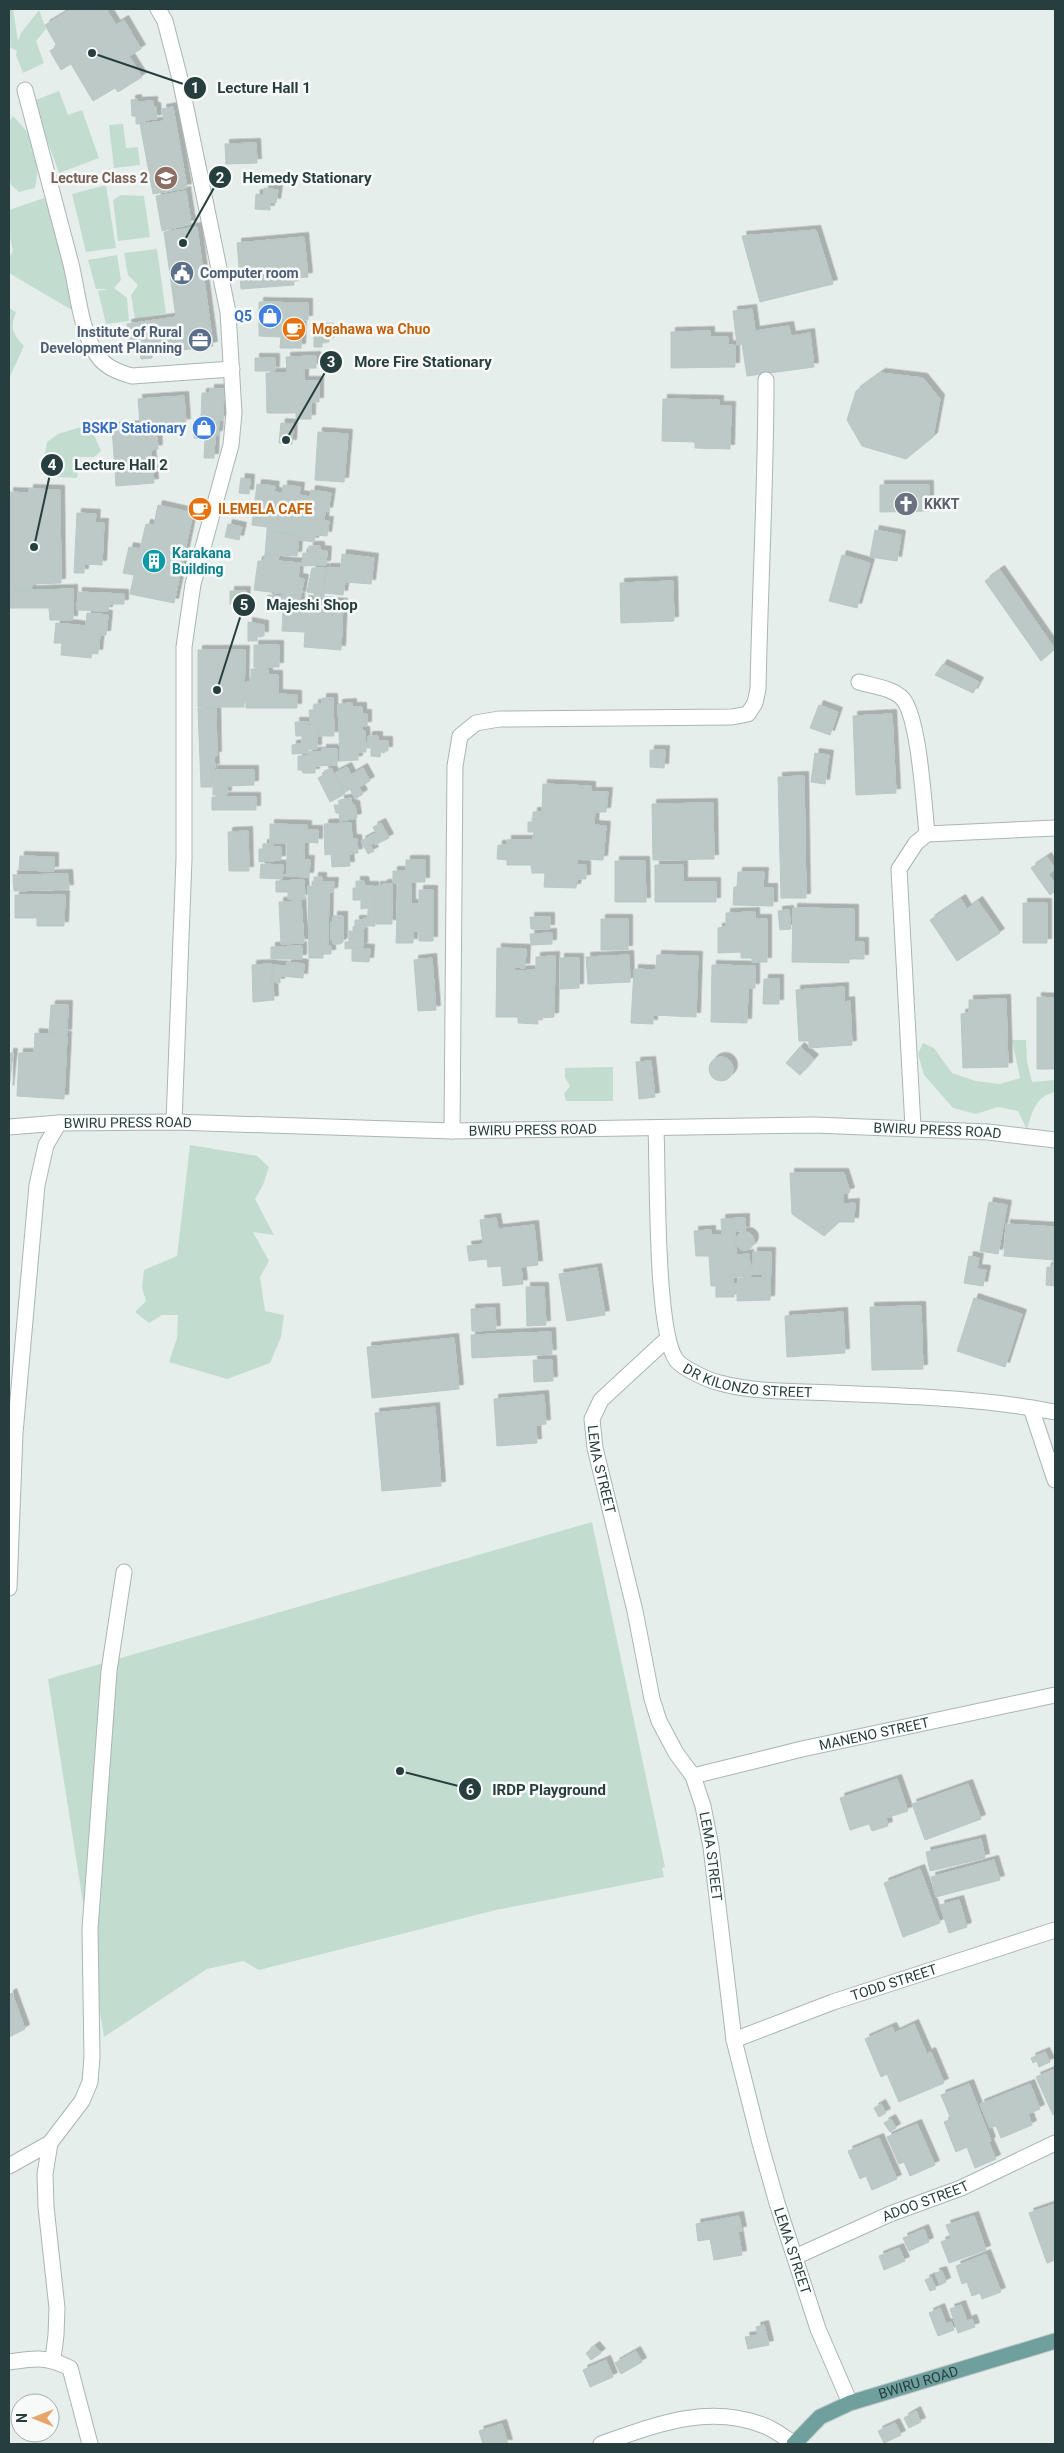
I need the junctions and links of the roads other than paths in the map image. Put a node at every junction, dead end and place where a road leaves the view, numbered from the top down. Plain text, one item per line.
1 (158, 9) edge
2 (25, 90) dead end
3 (232, 369) junction
4 (766, 380) dead end
5 (859, 682) dead end
6 (1055, 828) edge
7 (927, 834) junction
8 (174, 1122) junction
9 (59, 1123) junction
10 (9, 1127) edge
11 (913, 1127) junction
12 (656, 1129) junction
13 (452, 1131) junction
14 (1055, 1140) edge
15 (667, 1339) junction
16 (1031, 1408) junction
17 (1055, 1412) edge
18 (1055, 1480) edge
19 (124, 1572) dead end
20 (9, 1588) edge
21 (1055, 1695) edge
22 (693, 1776) junction
23 (1055, 1930) edge
24 (734, 2040) junction
25 (50, 2142) junction
26 (1055, 2143) edge
27 (9, 2166) edge
28 (794, 2257) junction
29 (1055, 2341) edge
30 (53, 2359) junction
31 (9, 2362) edge
32 (850, 2403) junction
33 (90, 2444) edge
34 (600, 2444) edge
35 (794, 2444) edge

1 - 3 street
2 - 3 street
3 - 8 street
4 - 13 street
5 - 7 street
6 - 7 street
7 - 11 street
8 - 9 street, BWIRU PRESS ROAD
8 - 13 street, BWIRU PRESS ROAD
9 - 10 street, BWIRU PRESS ROAD
9 - 20 street
11 - 12 street, BWIRU PRESS ROAD
11 - 14 street, BWIRU PRESS ROAD
12 - 13 street, BWIRU PRESS ROAD
12 - 15 street, DR KILONZO STREET
15 - 16 street, DR KILONZO STREET
15 - 22 street, LEMA STREET
16 - 17 street, DR KILONZO STREET
16 - 18 street
19 - 25 street
21 - 22 street, MANENO STREET
22 - 24 street, LEMA STREET
23 - 24 street, TODD STREET
24 - 28 street, LEMA STREET
25 - 27 street
25 - 30 street
26 - 28 street, ADOO STREET
28 - 32 street, LEMA STREET
29 - 32 main road, BWIRU ROAD
30 - 31 street
30 - 33 street
32 - 35 main road, BWIRU ROAD
34 - 35 street

